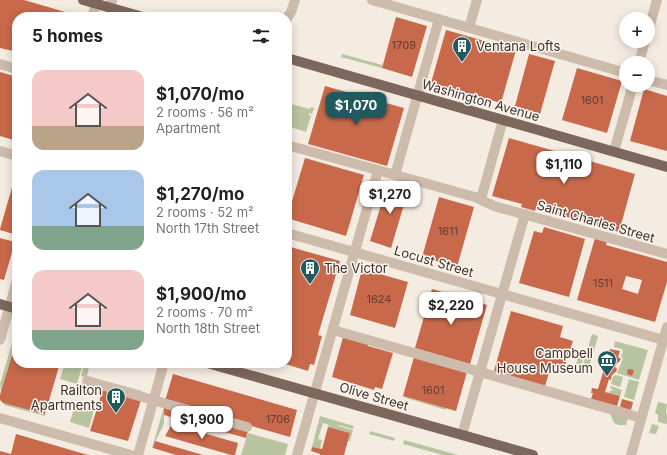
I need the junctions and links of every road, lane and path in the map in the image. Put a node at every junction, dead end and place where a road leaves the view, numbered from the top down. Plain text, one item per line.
1 (83, 0) edge
2 (295, 0) edge
3 (372, 0) edge
4 (477, 0) edge
5 (657, 0) edge
6 (96, 4) junction
7 (111, 4) edge
8 (94, 12) edge
9 (131, 12) edge
10 (291, 12) edge
11 (654, 12) edge
12 (439, 19) junction
13 (469, 28) junction
14 (292, 59) edge
15 (0, 64) edge
16 (12, 68) edge
17 (619, 71) edge
18 (655, 82) edge
19 (667, 85) edge
20 (631, 92) edge
21 (417, 95) junction
22 (503, 120) junction
23 (292, 146) edge
24 (0, 151) edge
25 (614, 151) junction
26 (12, 155) edge
27 (667, 167) edge
28 (378, 170) junction
29 (395, 175) junction
30 (481, 199) junction
31 (525, 214) junction
32 (292, 234) edge
33 (355, 252) junction
34 (667, 254) edge
35 (502, 294) junction
36 (12, 296) edge
37 (9, 306) edge
38 (667, 327) edge
39 (333, 330) junction
40 (0, 340) edge
41 (665, 340) edge
42 (163, 368) edge
43 (225, 368) edge
44 (480, 372) junction
45 (87, 381) dead end
46 (315, 394) junction
47 (153, 400) junction
48 (0, 418) edge
49 (641, 418) junction
50 (247, 427) dead end
51 (462, 435) junction
52 (131, 455) edge
53 (138, 455) edge
54 (297, 455) edge
55 (533, 455) edge
56 (631, 455) edge

1 - 6 main road
2 - 10 street
3 - 12 street
4 - 13 street
5 - 11 street
6 - 7 main road
6 - 8 street
7 - 9 main road
12 - 13 street
12 - 21 street
13 - 17 street
14 - 21 main road, Washington Avenue
15 - 16 street
18 - 19 street
20 - 25 street
21 - 22 main road, Washington Avenue
21 - 29 street
22 - 25 main road, Washington Avenue
22 - 30 street
23 - 28 street, Saint Charles Street
24 - 26 street
25 - 27 main road, Washington Avenue
28 - 29 street, Saint Charles Street
28 - 33 street
29 - 30 street, Saint Charles Street
30 - 31 street, Saint Charles Street
31 - 34 street, Saint Charles Street
31 - 35 street
32 - 33 street, Locust Street
33 - 35 street, Locust Street
33 - 39 street
35 - 41 street, Locust Street
35 - 44 street
36 - 37 street
37 - 40 street
38 - 41 street
39 - 44 street
39 - 46 street
41 - 49 street
42 - 47 street
43 - 46 main road, Olive Street
44 - 49 street
44 - 51 street
45 - 47 street
46 - 51 main road, Olive Street
46 - 54 street
47 - 50 street
47 - 53 street
48 - 52 street
49 - 56 street
51 - 55 main road, Olive Street

